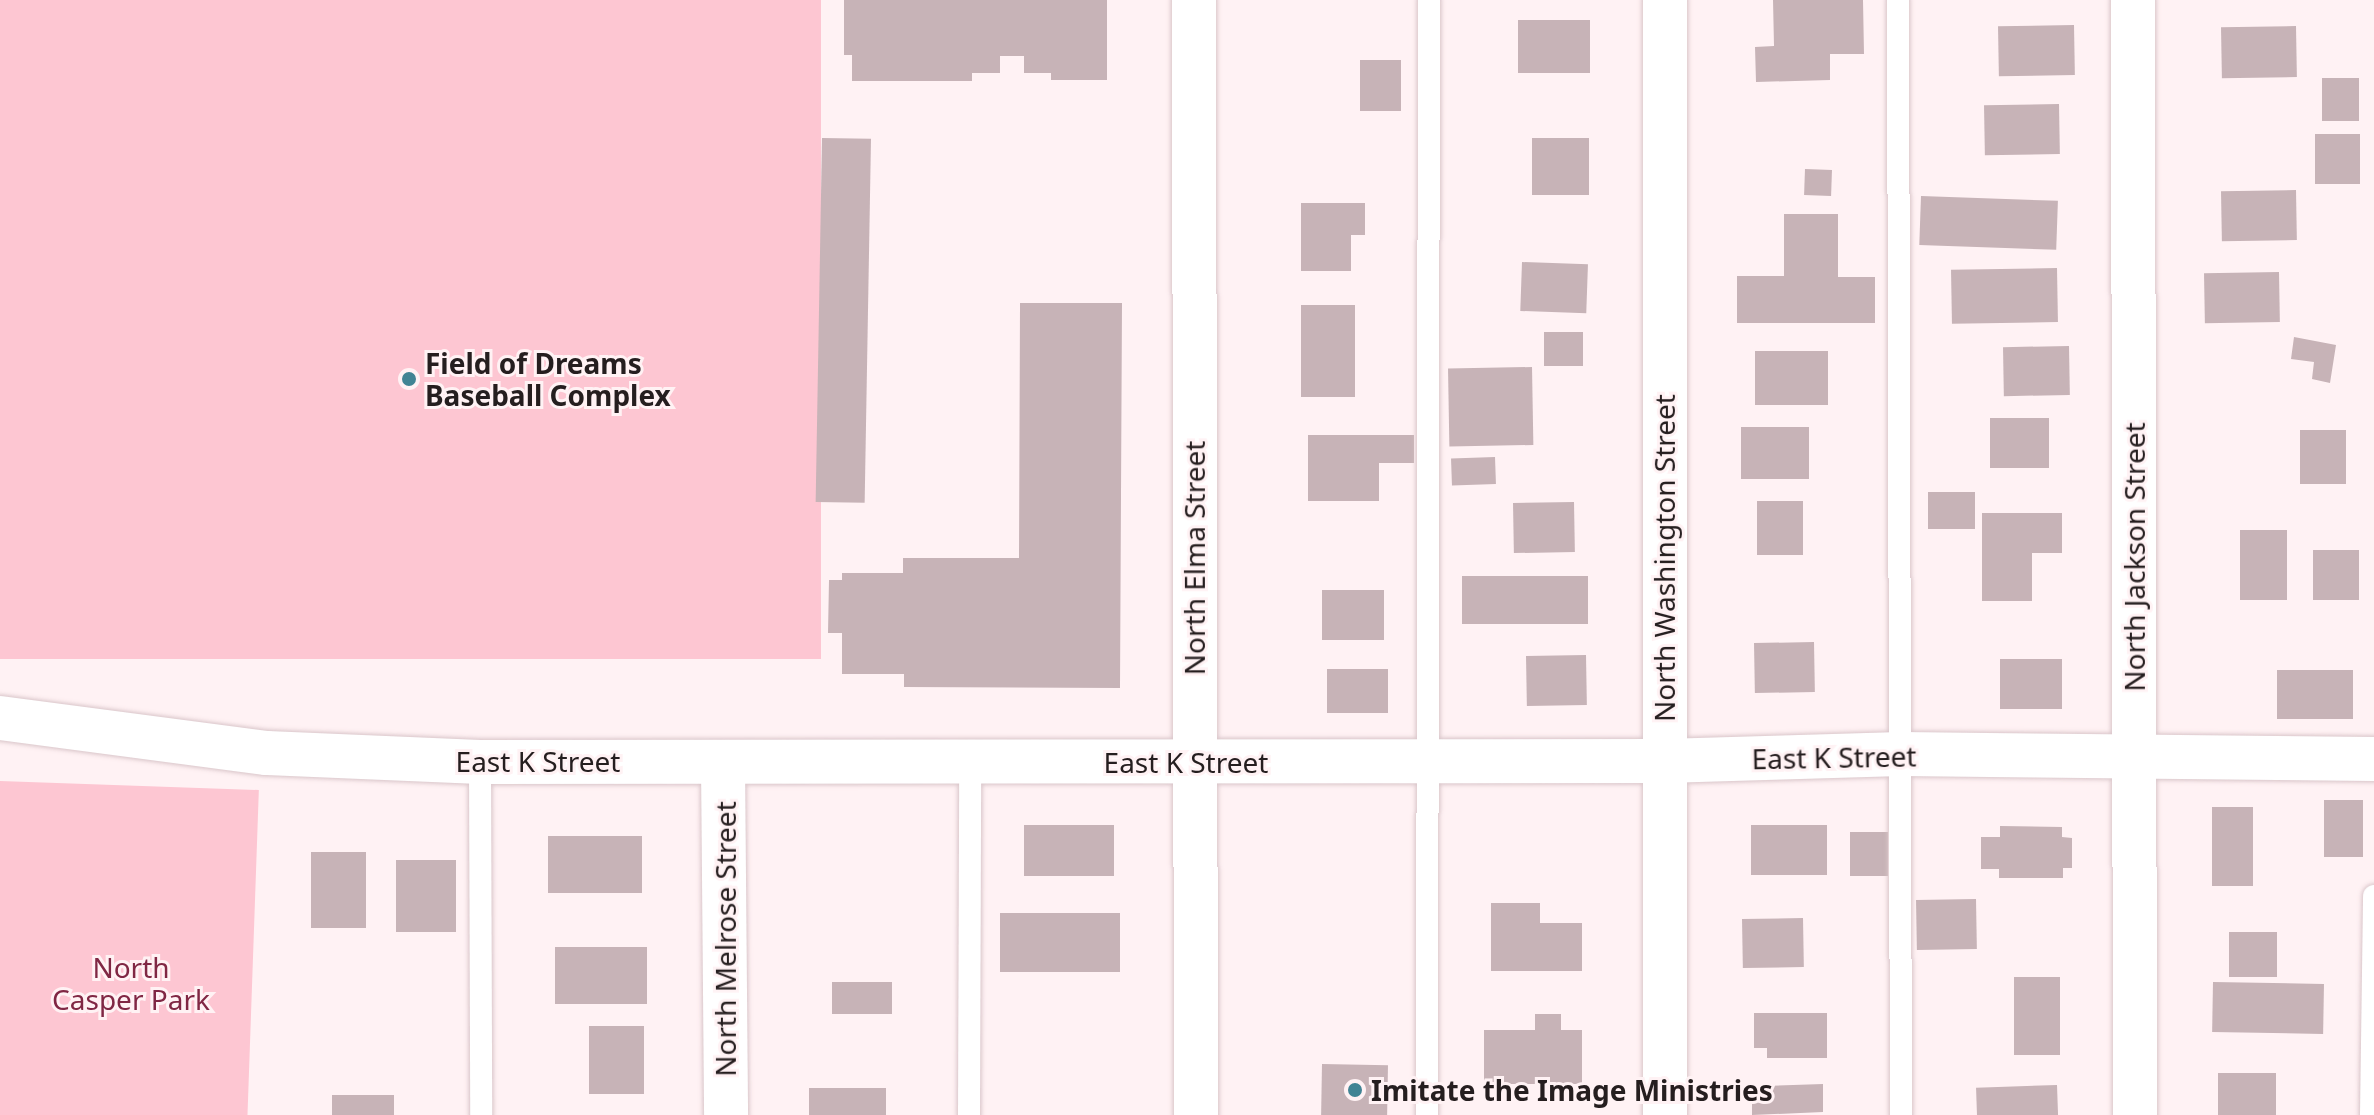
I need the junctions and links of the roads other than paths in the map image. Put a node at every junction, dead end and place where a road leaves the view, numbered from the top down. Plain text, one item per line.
1 (1194, 0) edge
2 (1429, 0) edge
3 (1665, 0) edge
4 (1898, 0) edge
5 (2133, 0) edge
6 (0, 718) edge
7 (1901, 754) junction
8 (2135, 758) junction
9 (2374, 759) edge
10 (1194, 761) junction
11 (1430, 761) junction
12 (1664, 761) junction
13 (480, 762) junction
14 (723, 762) junction
15 (970, 762) junction
16 (2374, 896) edge
17 (481, 1115) edge
18 (726, 1115) edge
19 (969, 1115) edge
20 (1196, 1115) edge
21 (1427, 1115) edge
22 (1665, 1115) edge
23 (1901, 1115) edge
24 (2135, 1115) edge
25 (2371, 1115) edge

1 - 10 street, North Elma Street
2 - 11 lane
3 - 12 street, North Washington Street
4 - 7 lane
5 - 8 street, North Jackson Street
6 - 13 street, East K Street
7 - 8 street, East K Street
7 - 12 street, East K Street
7 - 23 lane
8 - 9 street, East K Street
8 - 24 street, North Jackson Street
10 - 11 street, East K Street
10 - 15 street, East K Street
10 - 20 street, North Elma Street
11 - 12 street, East K Street
11 - 21 lane
12 - 22 street, North Washington Street
13 - 14 street, East K Street
13 - 17 lane
14 - 15 street, East K Street
14 - 18 street, North Melrose Street
15 - 19 lane
16 - 25 lane

